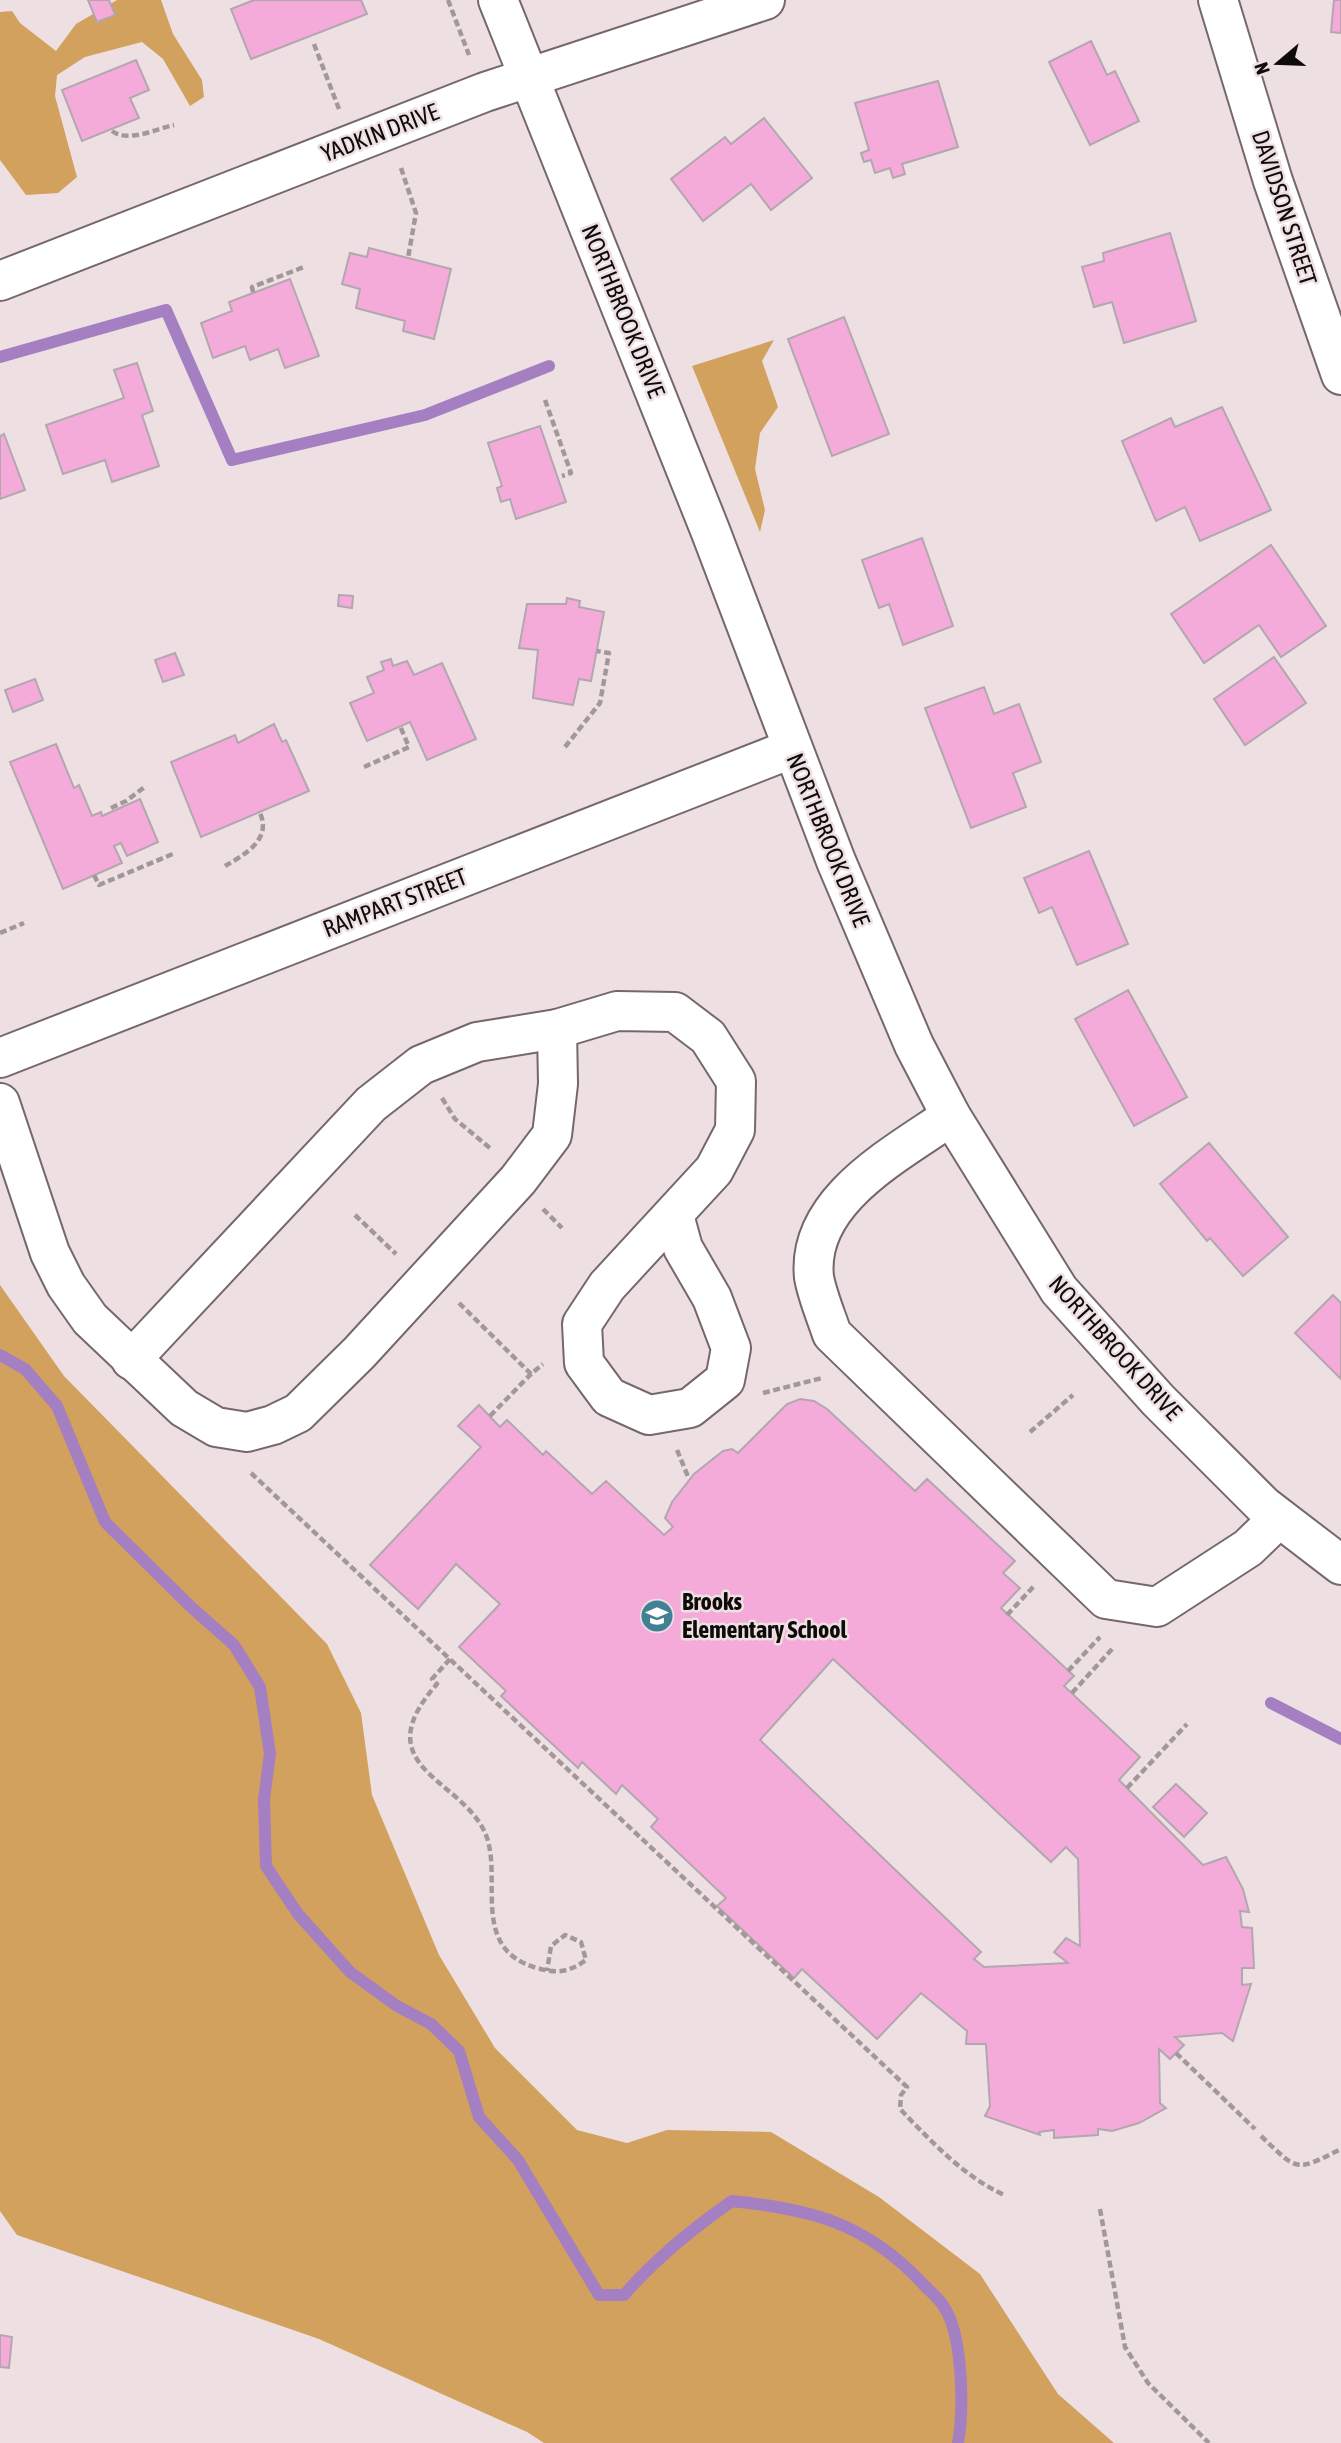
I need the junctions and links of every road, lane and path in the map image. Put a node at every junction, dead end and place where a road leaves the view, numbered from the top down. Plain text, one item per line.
1 (448, 0) edge
2 (498, 0) edge
3 (765, 0) edge
4 (1218, 0) edge
5 (314, 44) dead end
6 (472, 61) dead end
7 (528, 76) junction
8 (174, 125) dead end
9 (112, 131) dead end
10 (369, 138) junction
11 (408, 258) dead end
12 (304, 267) dead end
13 (0, 281) edge
14 (253, 292) dead end
15 (1341, 374) edge
16 (545, 400) dead end
17 (562, 476) dead end
18 (597, 651) dead end
19 (400, 726) dead end
20 (565, 747) dead end
21 (792, 749) junction
22 (364, 767) dead end
23 (146, 786) dead end
24 (111, 808) dead end
25 (261, 813) dead end
26 (175, 853) dead end
27 (225, 866) dead end
28 (94, 875) dead end
29 (24, 923) dead end
30 (0, 933) edge
31 (557, 1029) junction
32 (0, 1058) edge
33 (436, 1088) dead end
34 (0, 1103) edge
35 (951, 1116) junction
36 (495, 1152) dead end
37 (537, 1203) dead end
38 (355, 1214) dead end
39 (674, 1215) junction
40 (562, 1228) dead end
41 (401, 1259) dead end
42 (458, 1302) dead end
43 (548, 1359) dead end
44 (131, 1360) junction
45 (531, 1374) junction
46 (826, 1377) dead end
47 (1073, 1395) dead end
48 (753, 1398) dead end
49 (490, 1416) dead end
50 (1030, 1432) dead end
51 (674, 1443) dead end
52 (247, 1470) dead end
53 (689, 1479) dead end
54 (1279, 1518) junction
55 (1341, 1565) edge
56 (1040, 1580) dead end
57 (1007, 1615) dead end
58 (1101, 1637) dead end
59 (1113, 1648) dead end
60 (450, 1660) junction
61 (1068, 1671) dead end
62 (1072, 1693) dead end
63 (1187, 1724) dead end
64 (1127, 1788) dead end
65 (547, 1971) junction
66 (1176, 2053) dead end
67 (1255, 2129) dead end
68 (1261, 2136) dead end
69 (1341, 2149) edge
70 (1004, 2195) dead end
71 (1100, 2208) dead end
72 (1209, 2443) edge

1 - 6 path
2 - 7 street, NORTHBROOK DRIVE
3 - 7 street, YADKIN DRIVE
4 - 15 street, DAVIDSON STREET
5 - 10 path
7 - 10 street, YADKIN DRIVE
7 - 21 street, NORTHBROOK DRIVE
8 - 9 path
10 - 11 path
10 - 13 street, YADKIN DRIVE
12 - 14 path
16 - 17 path
18 - 20 path
19 - 22 path
21 - 32 street, RAMPART STREET
21 - 35 street, NORTHBROOK DRIVE
23 - 24 path
25 - 27 path
26 - 28 path
29 - 30 path
31 - 39 street
31 - 44 street
31 - 44 street
33 - 36 path
34 - 44 street
35 - 54 street, NORTHBROOK DRIVE
35 - 54 street
37 - 40 path
38 - 41 path
39 - 39 street
42 - 45 path
43 - 45 path
45 - 49 path
46 - 48 path
47 - 50 path
51 - 53 path
52 - 60 path
54 - 55 street, NORTHBROOK DRIVE
56 - 57 path
58 - 61 path
59 - 62 path
60 - 65 path
60 - 70 path
63 - 64 path
65 - 65 path
66 - 67 path
68 - 69 path
71 - 72 path

